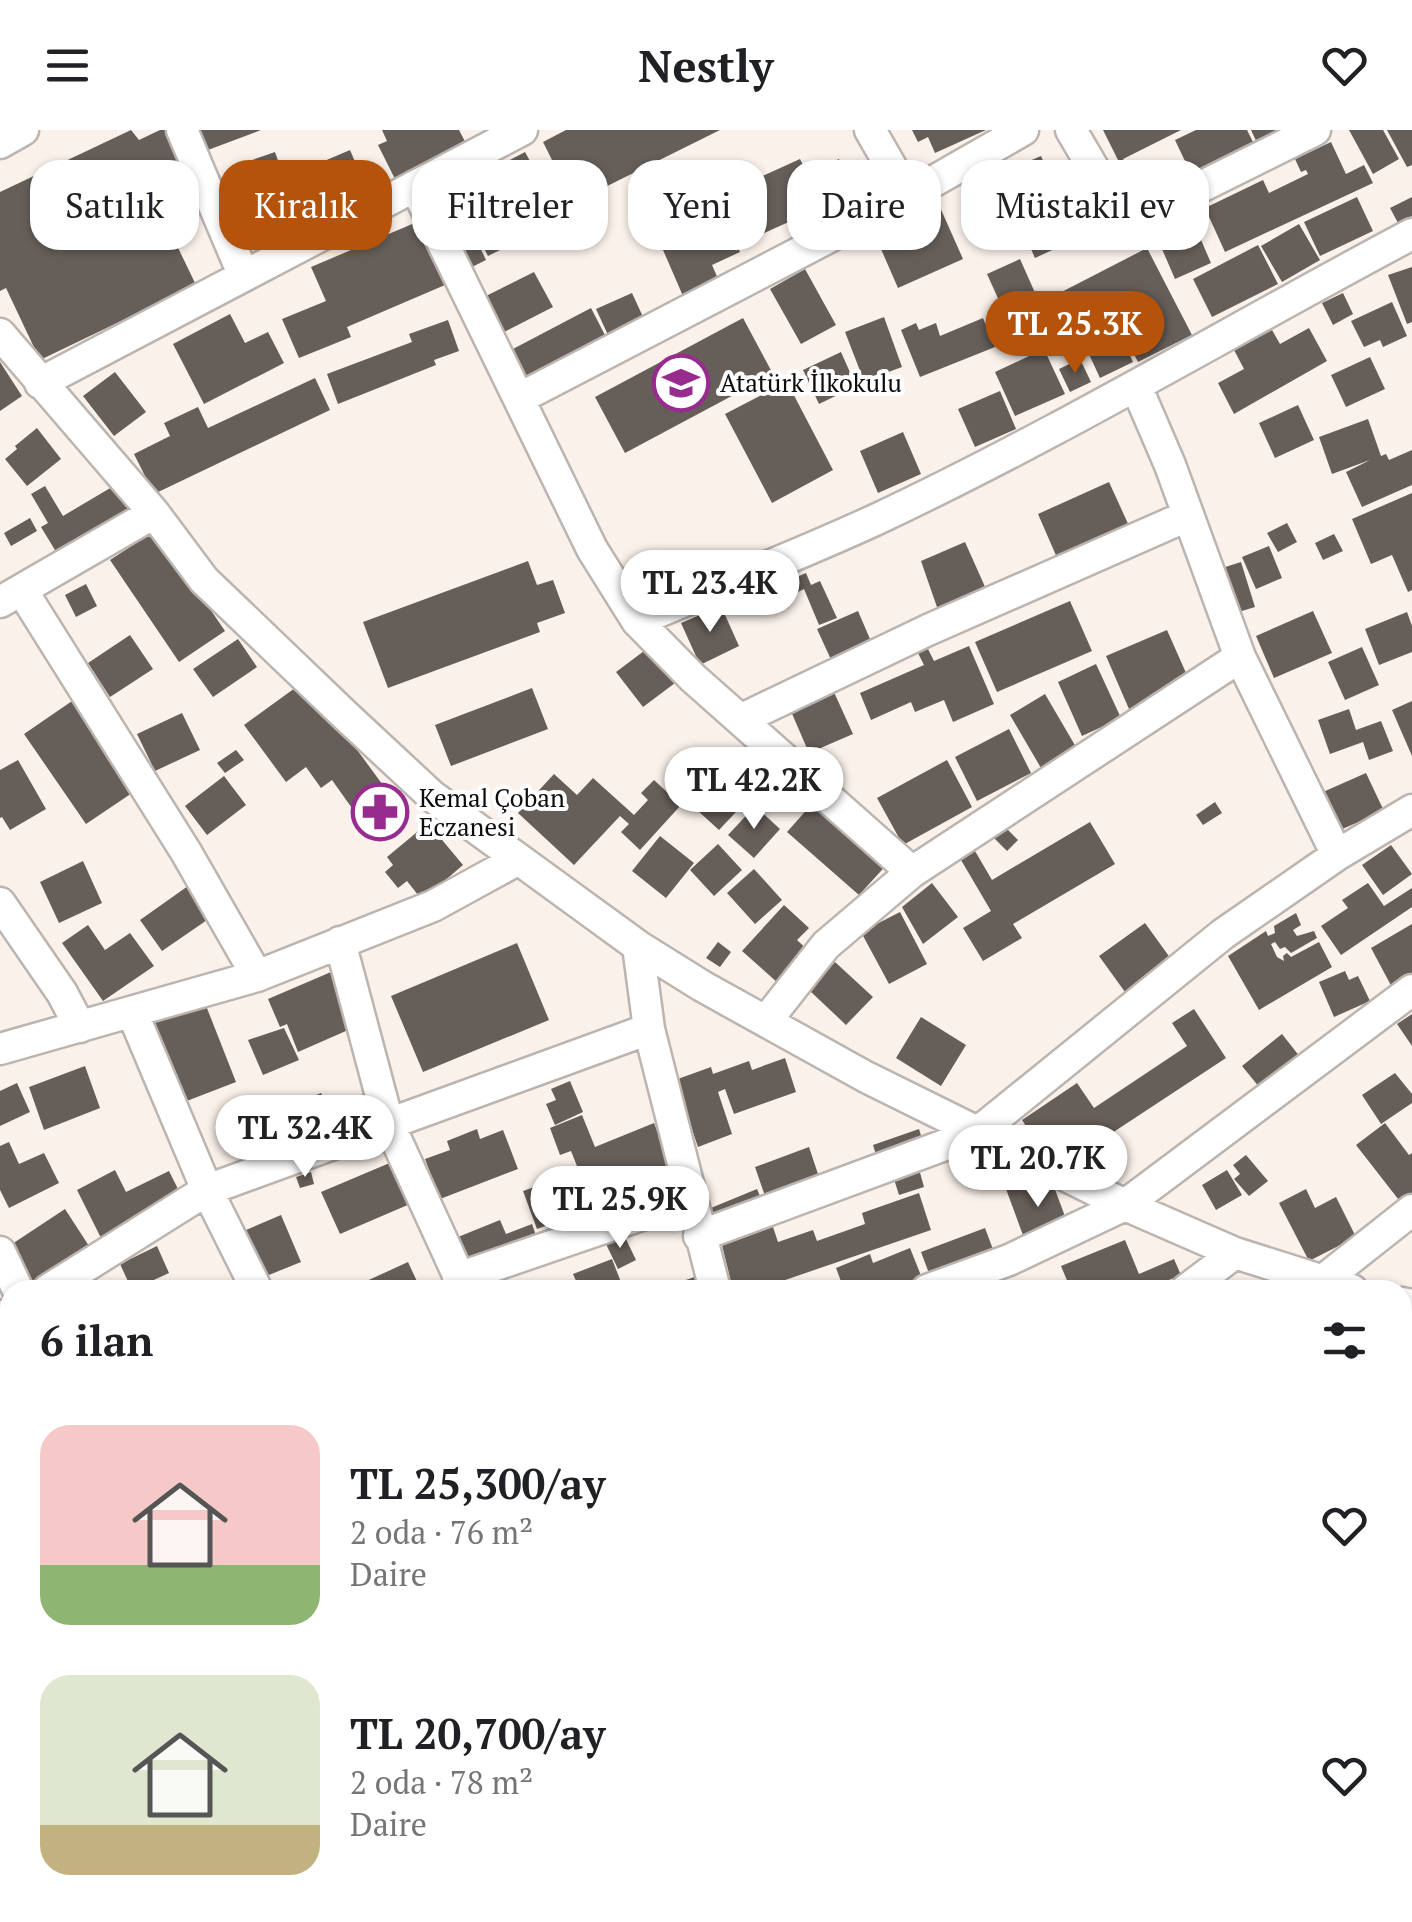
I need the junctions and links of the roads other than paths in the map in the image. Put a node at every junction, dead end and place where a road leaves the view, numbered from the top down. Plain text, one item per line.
1 (24, 130) edge
2 (182, 130) edge
3 (522, 130) edge
4 (870, 130) edge
5 (1023, 130) edge
6 (1071, 130) edge
7 (1315, 130) edge
8 (0, 143) edge
9 (465, 160) edge
10 (887, 160) edge
11 (941, 177) edge
12 (412, 188) edge
13 (1412, 234) edge
14 (447, 250) edge
15 (804, 250) edge
16 (243, 274) junction
17 (0, 334) edge
18 (40, 383) junction
19 (1136, 386) junction
20 (520, 398) junction
21 (154, 513) junction
22 (1188, 516) junction
23 (11, 597) edge
24 (637, 621) junction
25 (1240, 656) junction
26 (742, 719) junction
27 (1412, 810) edge
28 (1337, 855) junction
29 (517, 860) junction
30 (912, 872) junction
31 (0, 903) edge
32 (340, 942) junction
33 (638, 946) junction
34 (257, 976) junction
35 (1412, 990) edge
36 (132, 1012) junction
37 (767, 1020) junction
38 (80, 1026) junction
39 (650, 1029) junction
40 (0, 1049) edge
41 (388, 1122) junction
42 (977, 1133) junction
43 (208, 1190) junction
44 (691, 1198) junction
45 (1125, 1206) junction
46 (1412, 1210) edge
47 (699, 1236) junction
48 (0, 1252) edge
49 (1235, 1253) junction
50 (13, 1280) edge
51 (64, 1280) edge
52 (252, 1280) edge
53 (460, 1280) edge
54 (473, 1280) edge
55 (712, 1280) edge
56 (955, 1280) edge
57 (1199, 1280) edge
58 (1315, 1280) edge
59 (1324, 1280) edge

1 - 8 street
2 - 16 street
3 - 9 street
4 - 10 street
5 - 11 street
6 - 7 street
12 - 16 street
13 - 19 street
14 - 20 street
15 - 20 street
16 - 18 street
17 - 18 street
18 - 21 street
19 - 22 street
19 - 24 street
20 - 24 street
21 - 23 street
21 - 29 street
22 - 25 street
22 - 26 street
23 - 34 street
24 - 26 street
25 - 28 street
25 - 30 street
26 - 30 street
27 - 28 street
28 - 42 street
29 - 32 street
29 - 33 street
30 - 37 street
31 - 38 street
32 - 34 street
32 - 41 street
33 - 37 street
33 - 39 street
34 - 36 street
35 - 45 street
36 - 38 street
36 - 43 street
37 - 42 street
38 - 40 street
39 - 41 street
39 - 44 street
41 - 43 street
41 - 53 street
42 - 45 street
42 - 47 street
43 - 51 street
43 - 52 street
44 - 47 street
44 - 54 street
45 - 49 street
45 - 56 street
46 - 59 street
47 - 55 street
48 - 50 street
49 - 57 street
49 - 58 street

